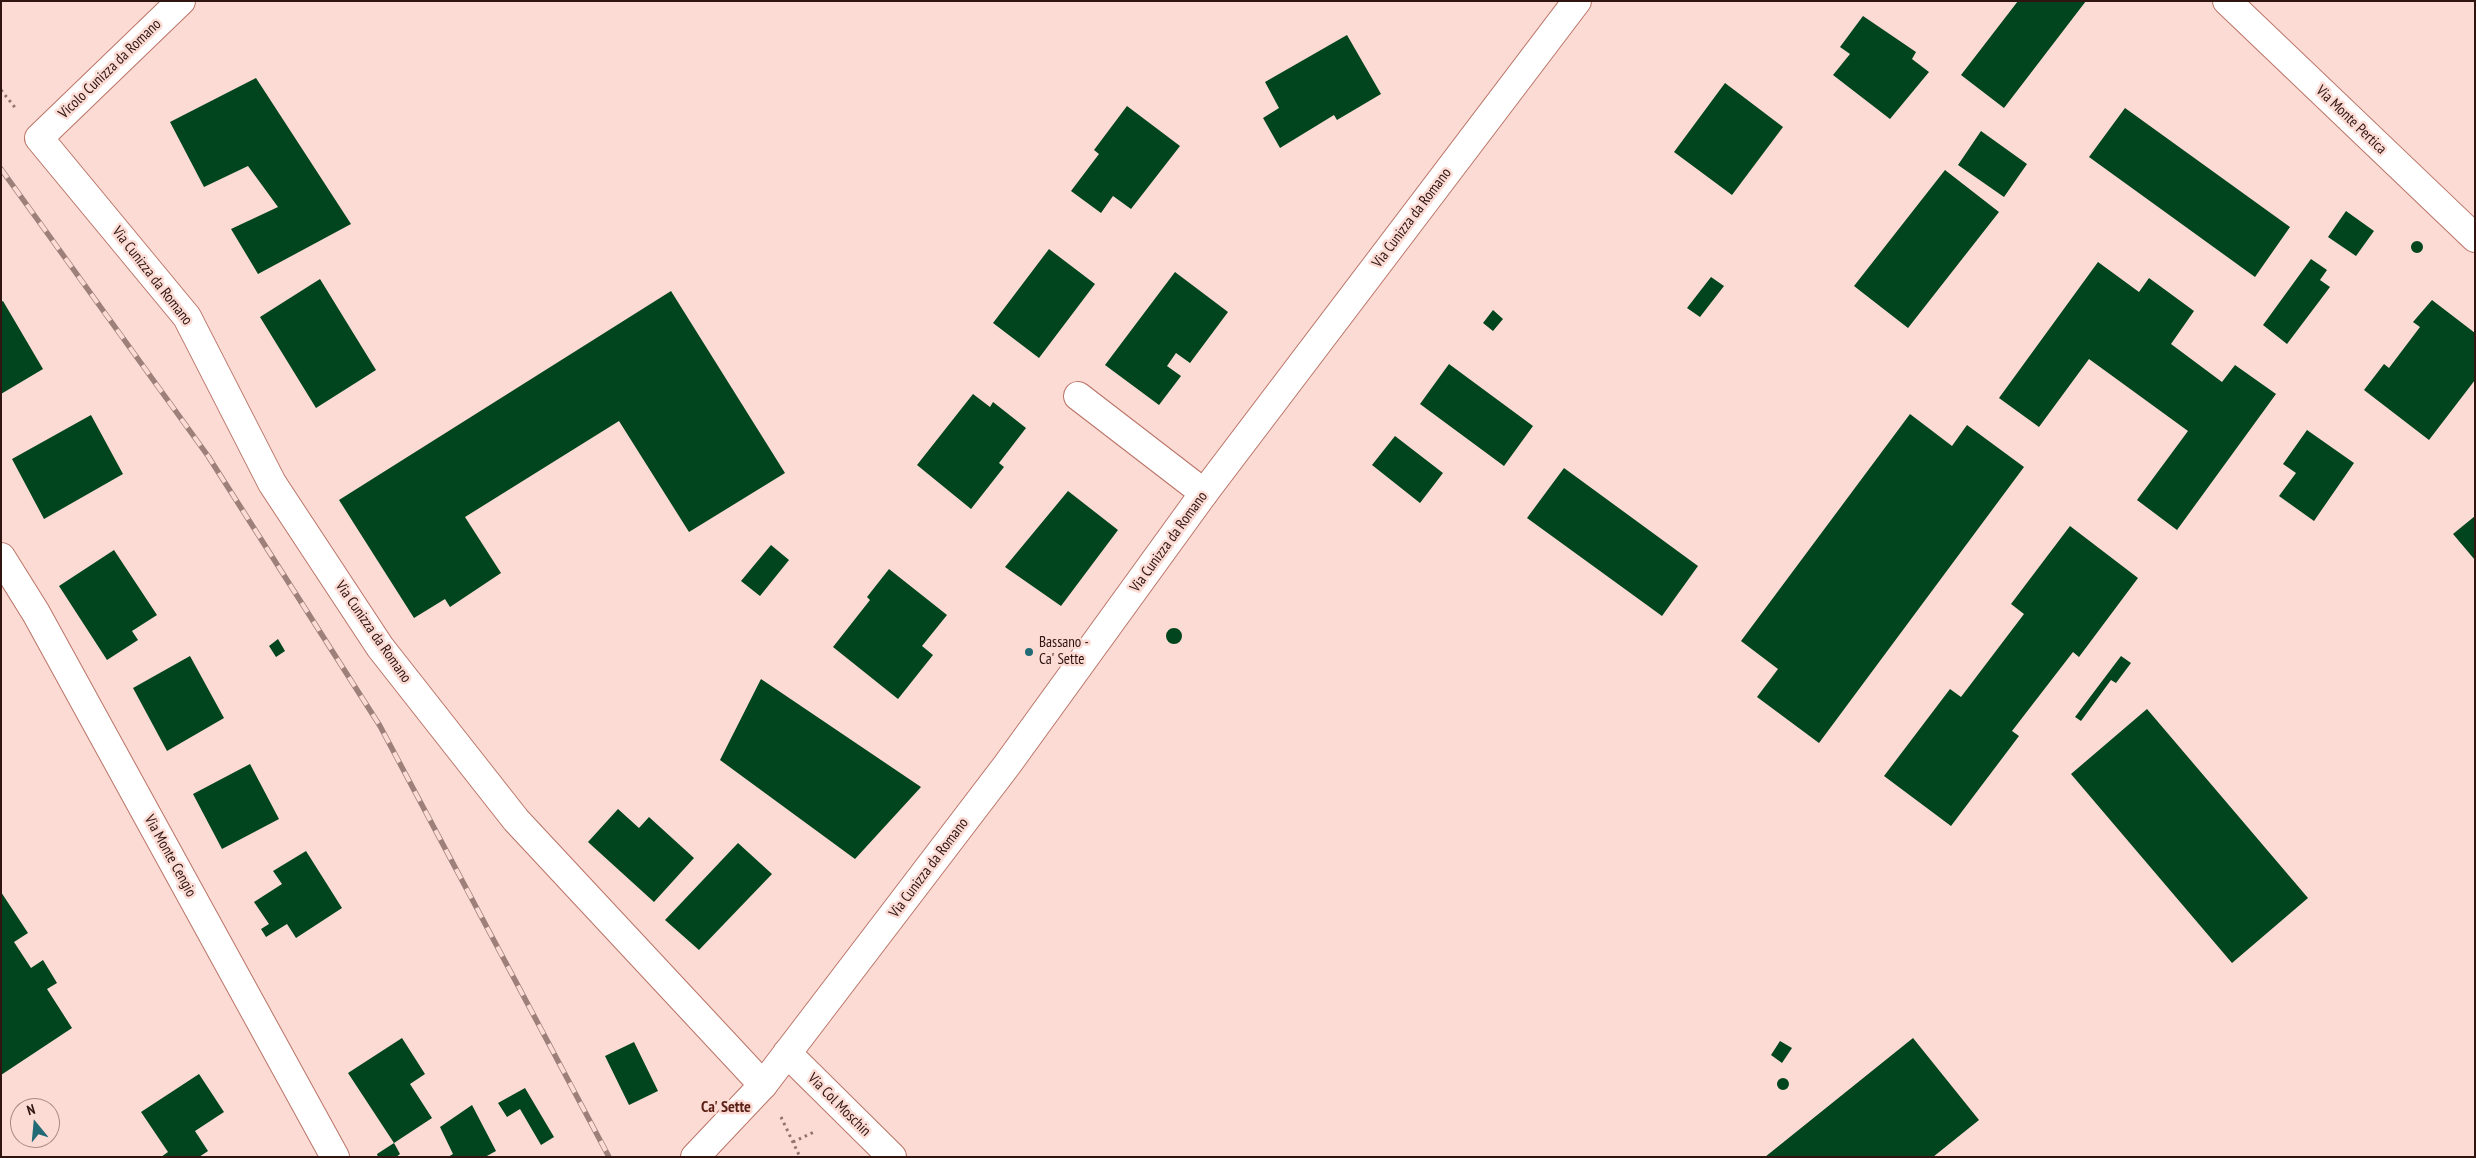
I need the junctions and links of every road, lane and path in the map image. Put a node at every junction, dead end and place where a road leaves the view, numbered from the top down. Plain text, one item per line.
1 (181, 1) edge
2 (1577, 1) edge
3 (2227, 1) edge
4 (40, 138) joint
5 (2475, 238) edge
6 (1078, 396) dead end
7 (1204, 493) junction
8 (1, 557) edge
9 (787, 1053) junction
10 (763, 1085) junction
11 (335, 1157) edge
12 (696, 1157) edge
13 (892, 1157) edge

1 - 4 street, Vicolo Cunizza da Romano
2 - 7 street, Via Cunizza da Romano
3 - 5 street, Via Monte Pertica
4 - 10 street, Via Cunizza da Romano
6 - 7 street
7 - 9 street, Via Cunizza da Romano
8 - 11 street, Via Monte Cengio
9 - 10 street, Via Cunizza da Romano
9 - 13 street, Via Col Moschin
10 - 12 street, Via Cunizza da Romano

